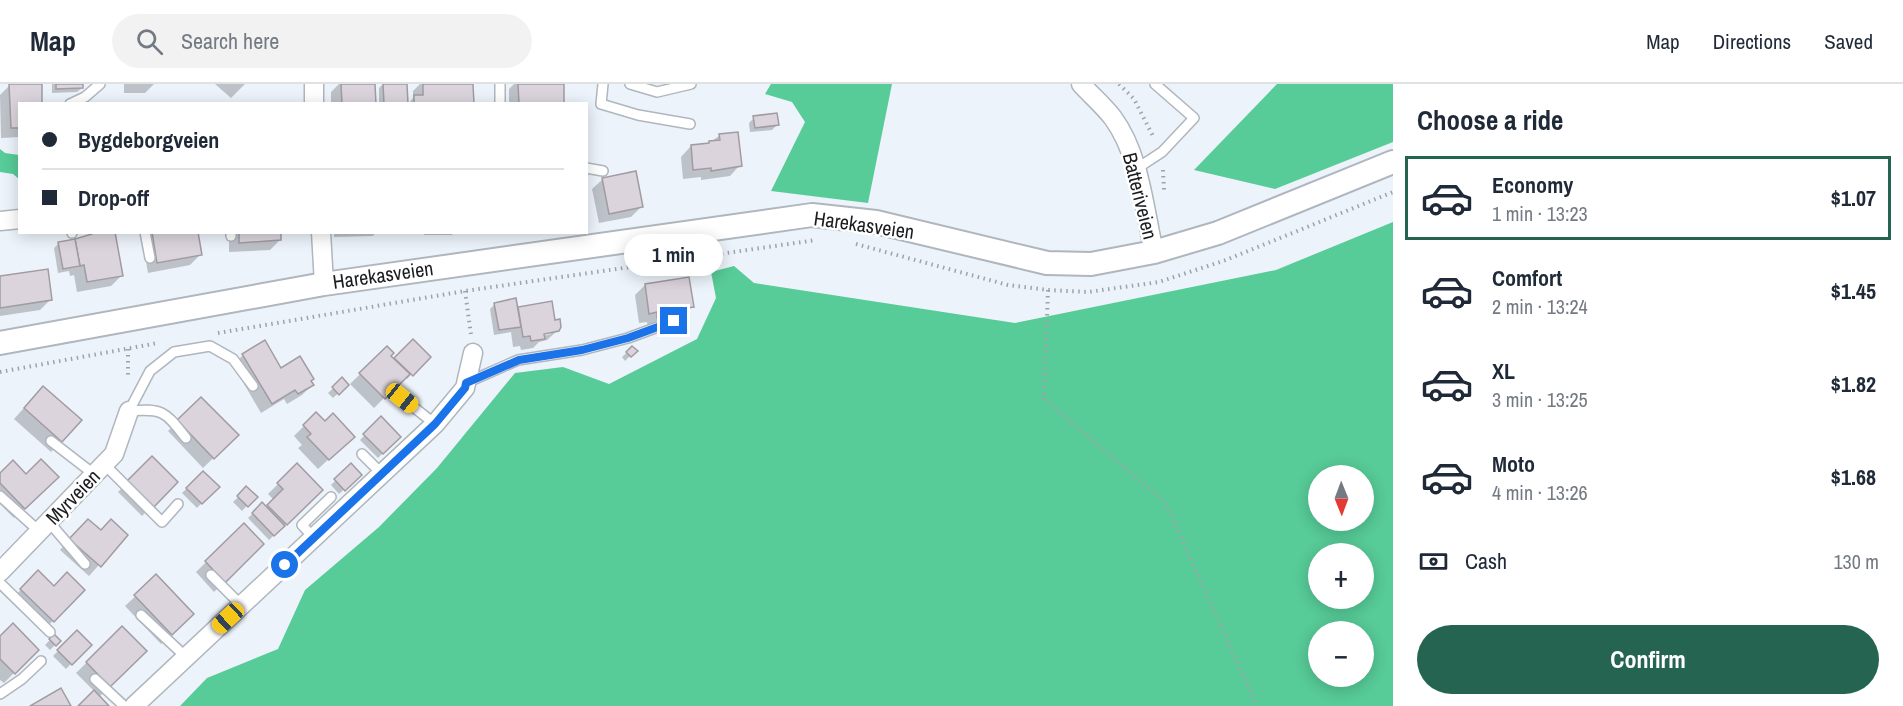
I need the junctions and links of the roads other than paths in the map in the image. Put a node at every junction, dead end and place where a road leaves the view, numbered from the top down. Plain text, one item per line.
1 (100, 84) edge
2 (314, 84) edge
3 (500, 84) edge
4 (603, 84) edge
5 (634, 84) edge
6 (691, 84) edge
7 (1081, 84) edge
8 (1155, 84) edge
9 (74, 102) edge
10 (314, 102) edge
11 (500, 102) edge
12 (690, 124) dead end
13 (1393, 162) edge
14 (588, 168) edge
15 (1136, 169) junction
16 (603, 171) dead end
17 (18, 219) edge
18 (0, 221) edge
19 (145, 234) edge
20 (321, 234) edge
21 (1154, 252) junction
22 (150, 258) dead end
23 (324, 284) junction
24 (674, 321) dead end
25 (0, 343) edge
26 (473, 353) road end
27 (466, 383) junction
28 (253, 386) dead end
29 (402, 398) dead end
30 (129, 411) junction
31 (435, 424) junction
32 (186, 438) dead end
33 (51, 441) dead end
34 (362, 454) dead end
35 (100, 469) junction
36 (382, 474) junction
37 (0, 496) edge
38 (331, 497) dead end
39 (178, 504) dead end
40 (44, 527) junction
41 (314, 538) junction
42 (85, 564) dead end
43 (0, 572) edge
44 (211, 575) dead end
45 (0, 583) edge
46 (241, 605) junction
47 (141, 615) dead end
48 (50, 632) dead end
49 (186, 657) junction
50 (41, 661) dead end
51 (95, 679) dead end
52 (0, 694) edge
53 (124, 706) edge
54 (134, 706) edge

1 - 9 lane
2 - 10 street
3 - 11 lane
4 - 12 lane
5 - 6 lane
7 - 15 street, Batteriveien
8 - 15 lane
13 - 21 street, Harekasveien
14 - 16 lane
15 - 21 street, Batteriveien
17 - 18 street
19 - 22 lane
20 - 23 street
21 - 23 street, Harekasveien
23 - 25 street, Harekasveien
24 - 27 lane
26 - 27 street
27 - 31 street
28 - 30 lane
29 - 31 lane
30 - 32 lane
30 - 35 street, Myrveien
31 - 36 street
33 - 35 lane
34 - 36 lane
35 - 39 lane
35 - 40 street, Myrveien
36 - 41 street
37 - 40 lane
38 - 41 lane
40 - 42 lane
40 - 43 street, Myrveien
41 - 46 street
44 - 46 lane
45 - 48 lane
46 - 49 street
47 - 49 lane
49 - 54 street
50 - 52 lane
51 - 53 lane

